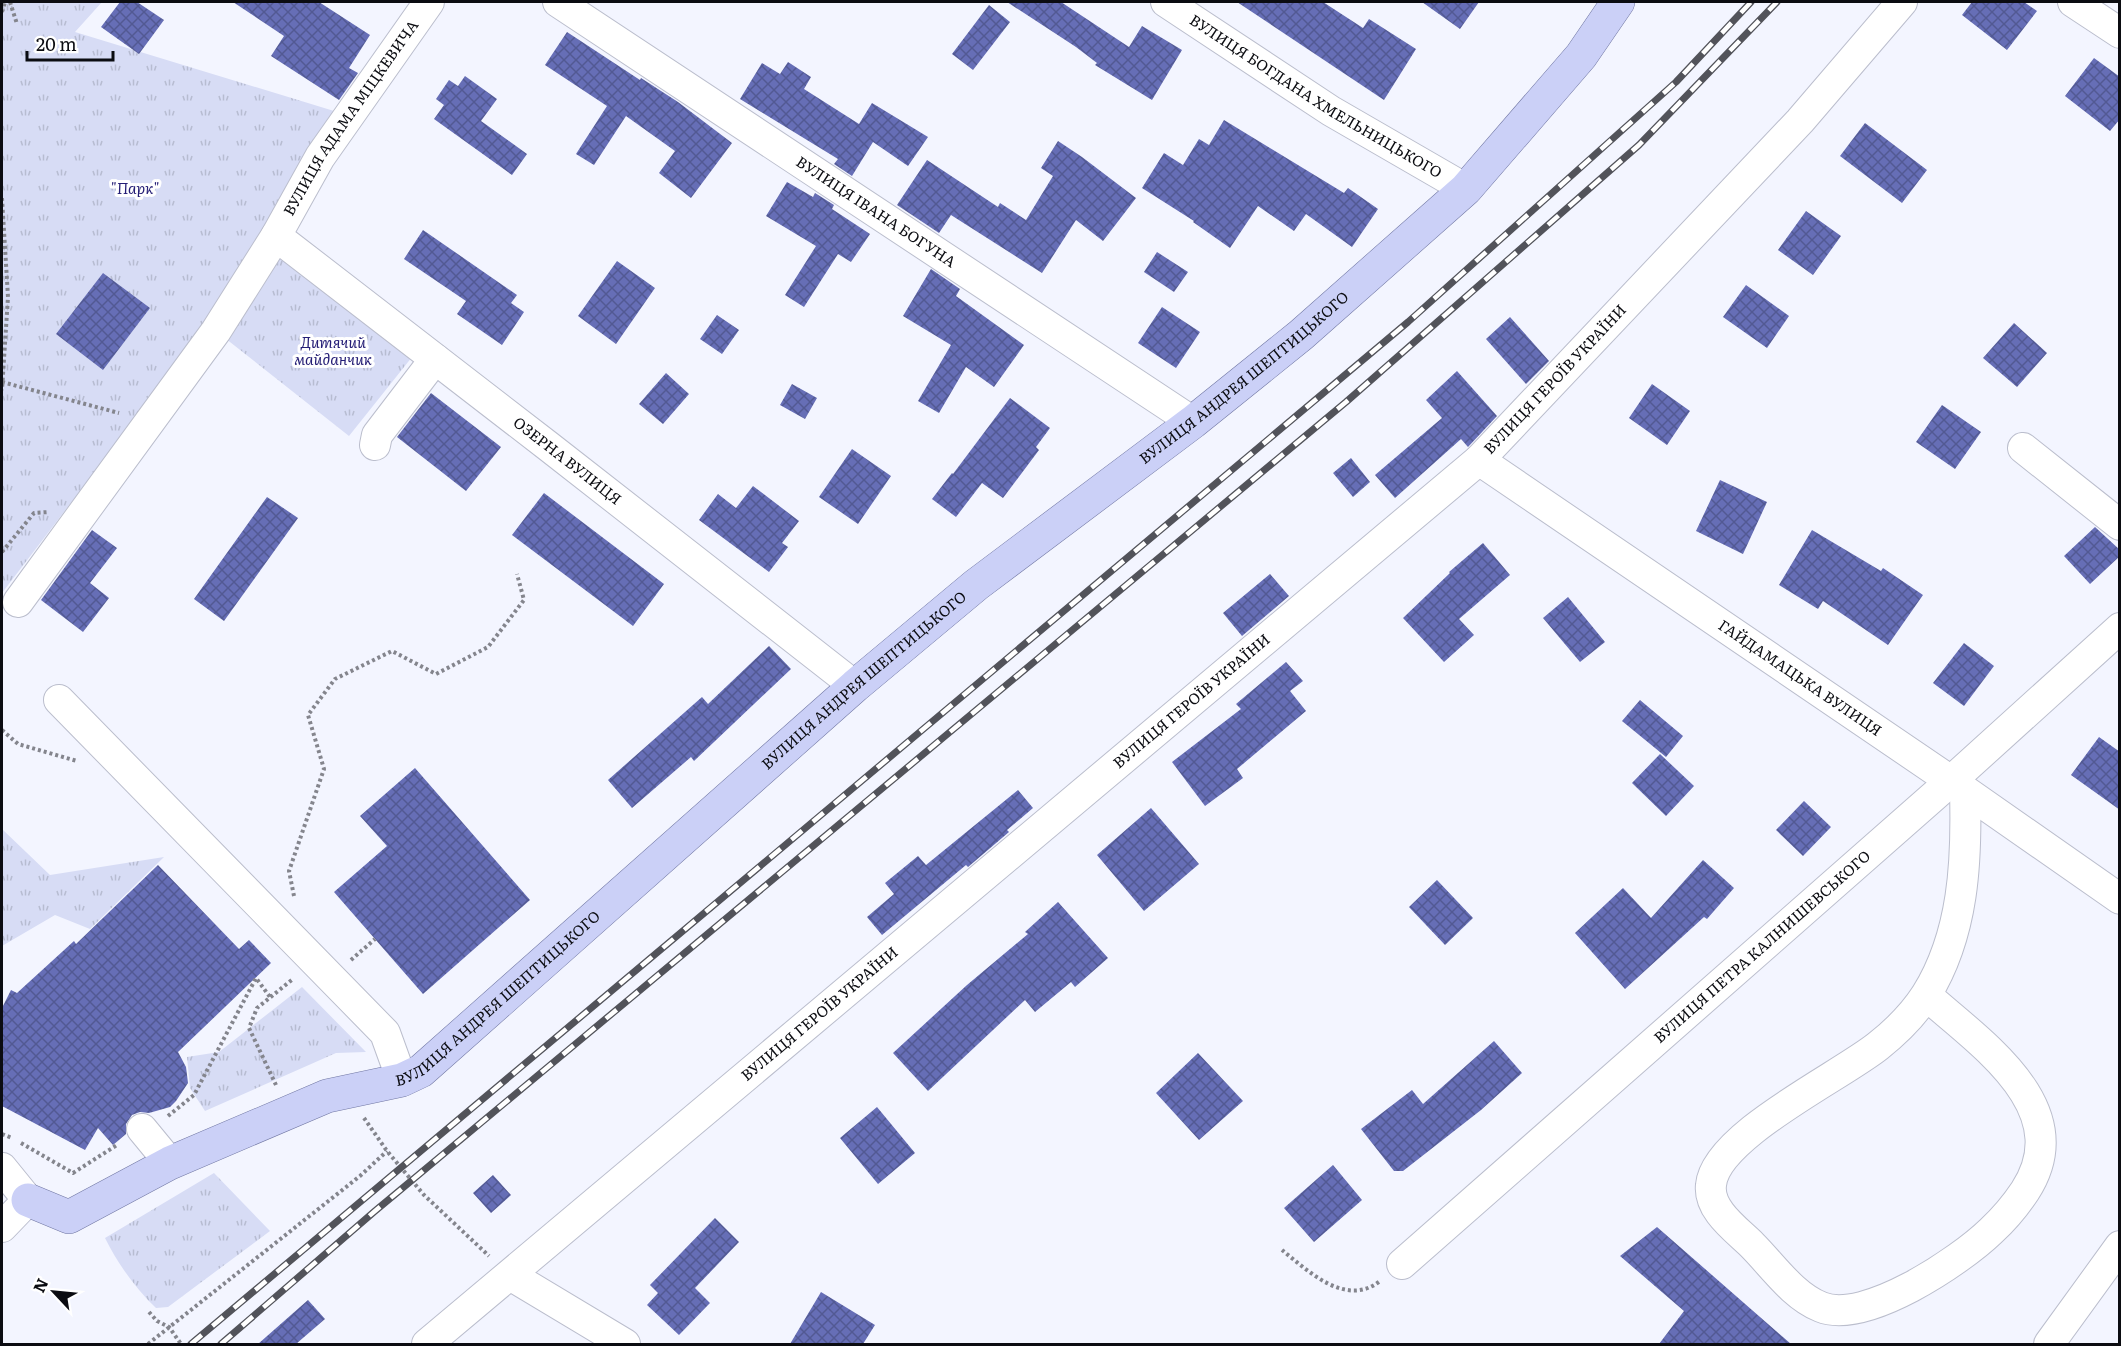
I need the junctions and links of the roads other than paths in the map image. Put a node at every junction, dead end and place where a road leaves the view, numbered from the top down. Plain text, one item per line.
1 (429, 2) edge
2 (558, 2) edge
3 (1166, 2) edge
4 (1618, 2) edge
5 (1902, 2) edge
6 (2073, 2) edge
7 (2120, 33) edge
8 (1466, 189) junction
9 (276, 236) junction
10 (435, 359) junction
11 (1193, 422) junction
12 (375, 445) dead end
13 (2023, 448) dead end
14 (1479, 460) junction
15 (2120, 525) edge
16 (18, 602) dead end
17 (2120, 628) edge
18 (855, 686) junction
19 (59, 700) dead end
20 (1958, 786) junction
21 (2120, 899) edge
22 (1926, 995) junction
23 (402, 1080) junction
24 (142, 1129) road end
25 (170, 1163) junction
26 (2, 1168) edge
27 (28, 1200) junction
28 (2, 1227) edge
29 (2120, 1246) edge
30 (1402, 1264) road end
31 (510, 1275) junction
32 (427, 1344) edge
33 (625, 1344) edge
34 (2049, 1344) edge

1 - 9 street, ВУЛИЦЯ АДАМА МІЦКЕВИЧА
2 - 11 street, ВУЛИЦЯ ІВАНА БОГУНА
3 - 8 street, ВУЛИЦЯ БОГДАНА ХМЕЛЬНИЦЬКОГО
4 - 8 main road, ВУЛИЦЯ АНДРЕЯ ШЕПТИЦЬКОГО
5 - 14 street, ВУЛИЦЯ ГЕРОЇВ УКРАЇНИ
6 - 7 street
8 - 11 main road, ВУЛИЦЯ АНДРЕЯ ШЕПТИЦЬКОГО
9 - 10 street, ОЗЕРНА ВУЛИЦЯ
9 - 16 street, ВУЛИЦЯ АДАМА МІЦКЕВИЧА
10 - 12 street
10 - 18 street, ОЗЕРНА ВУЛИЦЯ
11 - 18 main road, ВУЛИЦЯ АНДРЕЯ ШЕПТИЦЬКОГО
13 - 15 street
14 - 20 street, ГАЙДАМАЦЬКА ВУЛИЦЯ
14 - 31 street, ВУЛИЦЯ ГЕРОЇВ УКРАЇНИ
17 - 20 street, ВУЛИЦЯ ПЕТРА КАЛНИШЕВСЬКОГО
18 - 23 main road, ВУЛИЦЯ АНДРЕЯ ШЕПТИЦЬКОГО
19 - 23 street
20 - 21 street, ГАЙДАМАЦЬКА ВУЛИЦЯ
20 - 22 street
20 - 30 street, ВУЛИЦЯ ПЕТРА КАЛНИШЕВСЬКОГО
22 - 22 street
23 - 25 main road, ВУЛИЦЯ АНДРЕЯ ШЕПТИЦЬКОГО
24 - 25 street
25 - 27 main road, ВУЛИЦЯ АНДРЕЯ ШЕПТИЦЬКОГО
26 - 27 street
27 - 28 street
29 - 34 street
31 - 32 street, ВУЛИЦЯ ГЕРОЇВ УКРАЇНИ
31 - 33 street

